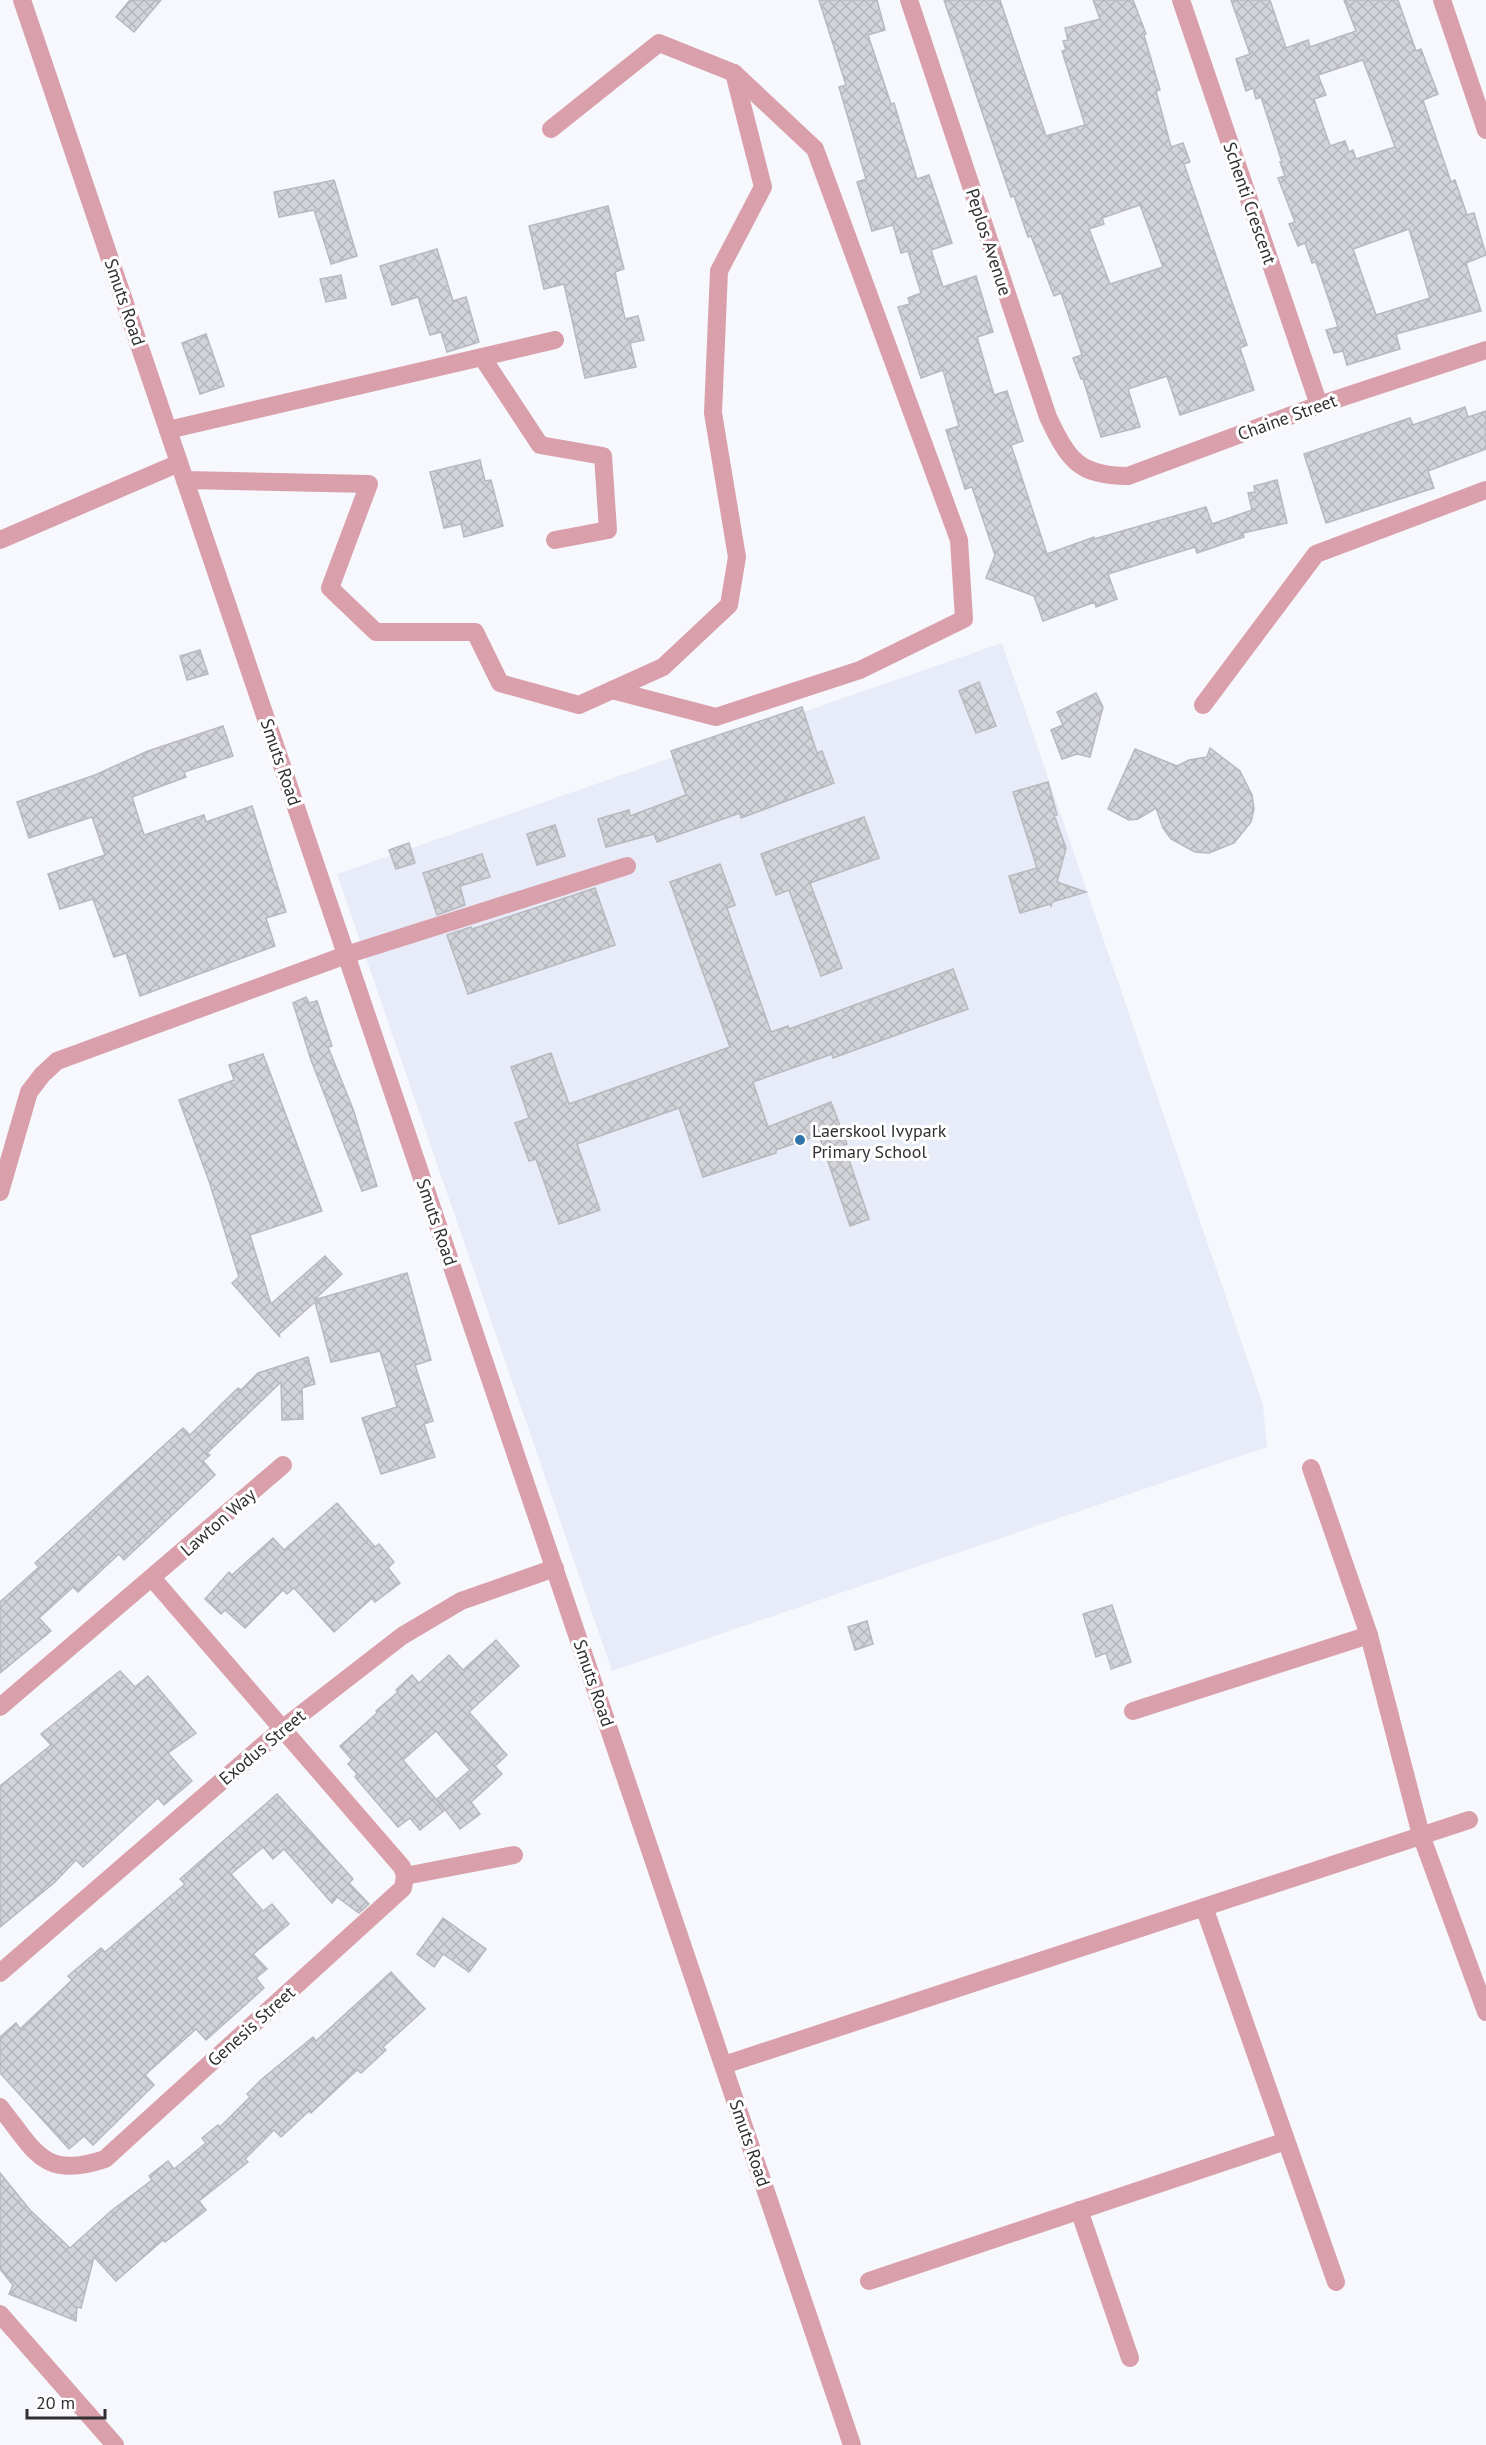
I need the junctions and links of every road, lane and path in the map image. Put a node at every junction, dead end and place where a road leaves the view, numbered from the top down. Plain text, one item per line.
1 (22, 0) edge
2 (909, 0) edge
3 (1181, 0) edge
4 (1442, 0) edge
5 (734, 73) junction
6 (551, 129) dead end
7 (1486, 130) edge
8 (555, 340) dead end
9 (1486, 350) edge
10 (482, 357) junction
11 (1319, 405) junction
12 (168, 430) junction
13 (182, 471) junction
14 (1088, 471) joint
15 (1486, 490) edge
16 (0, 540) edge
17 (555, 540) dead end
18 (612, 690) junction
19 (1203, 705) dead end
20 (627, 866) dead end
21 (346, 955) junction
22 (0, 1192) edge
23 (283, 1465) dead end
24 (1311, 1468) dead end
25 (555, 1568) junction
26 (152, 1578) junction
27 (1369, 1635) junction
28 (0, 1707) edge
29 (1133, 1711) dead end
30 (282, 1729) junction
31 (1469, 1820) dead end
32 (1421, 1836) junction
33 (514, 1855) dead end
34 (405, 1876) junction
35 (1204, 1907) junction
36 (0, 1973) edge
37 (1486, 2012) edge
38 (724, 2065) junction
39 (0, 2108) edge
40 (1286, 2141) junction
41 (1079, 2210) junction
42 (869, 2281) dead end
43 (1336, 2282) dead end
44 (0, 2314) edge
45 (1130, 2358) dead end
46 (115, 2445) edge
47 (852, 2445) edge

1 - 12 street, Smuts Road
2 - 14 street, Peplos Avenue
3 - 11 street, Schenti Crescent
4 - 7 street
5 - 6 street
5 - 18 street
5 - 18 street
8 - 10 street
9 - 11 street, Chaine Street
10 - 12 street
10 - 17 street
11 - 14 street, Chaine Street
12 - 13 street, Smuts Road
13 - 16 street
13 - 18 street
13 - 21 street, Smuts Road
15 - 19 street
20 - 21 street
21 - 22 street
21 - 25 street, Smuts Road
23 - 26 street, Lawton Way
24 - 27 street
25 - 30 street, Exodus Street
25 - 38 street, Smuts Road
26 - 28 street
26 - 30 street
27 - 29 street
27 - 32 street
30 - 34 street
30 - 36 street, Exodus Street
31 - 32 street
32 - 35 street
32 - 37 street
33 - 34 street
34 - 39 street, Genesis Street
35 - 38 street
35 - 40 street
38 - 47 street, Smuts Road
40 - 41 street
40 - 43 street
41 - 42 street
41 - 45 street
44 - 46 street

